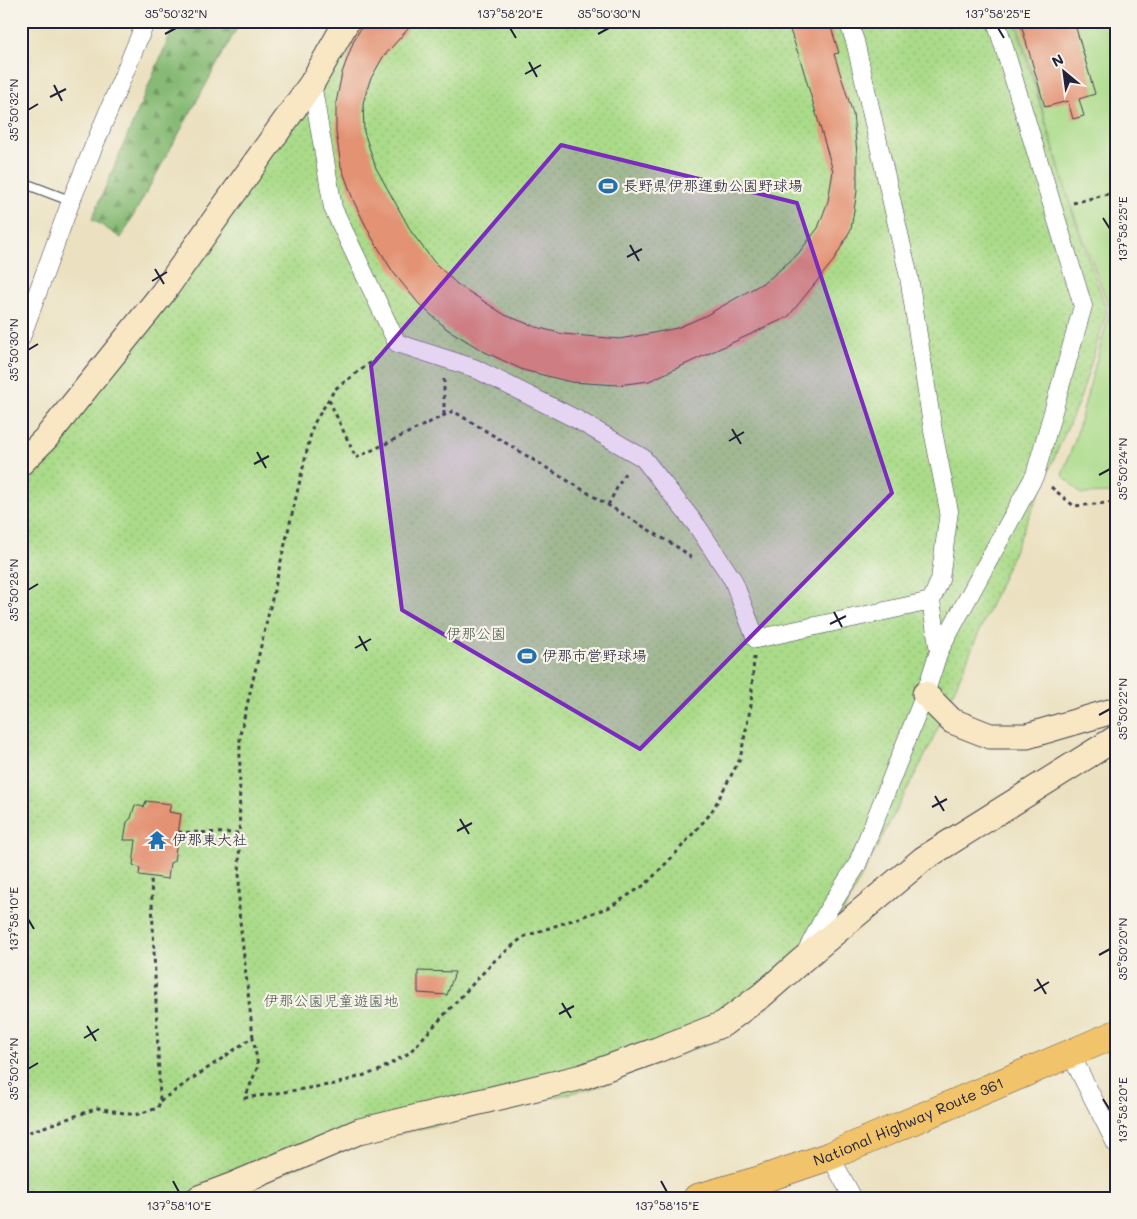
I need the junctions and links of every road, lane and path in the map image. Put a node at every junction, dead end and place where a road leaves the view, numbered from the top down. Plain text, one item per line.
1 (146, 21) edge
2 (347, 21) edge
3 (848, 21) edge
4 (996, 21) edge
5 (312, 83) junction
6 (21, 182) edge
7 (1116, 192) edge
8 (71, 201) junction
9 (1053, 208) junction
10 (21, 338) edge
11 (397, 343) junction
12 (445, 359) junction
13 (329, 400) junction
14 (444, 415) junction
15 (635, 452) junction
16 (21, 463) edge
17 (1035, 475) junction
18 (1116, 502) edge
19 (608, 505) junction
20 (696, 561) dead end
21 (931, 601) junction
22 (756, 639) junction
23 (939, 651) junction
24 (925, 694) junction
25 (1116, 710) edge
26 (1116, 738) edge
27 (178, 832) dead end
28 (240, 833) junction
29 (151, 877) dead end
30 (801, 961) junction
31 (1116, 1034) edge
32 (253, 1037) junction
33 (1070, 1053) junction
34 (160, 1101) junction
35 (21, 1136) edge
36 (1116, 1144) edge
37 (830, 1156) junction
38 (199, 1198) edge
39 (697, 1198) edge
40 (853, 1198) edge

1 - 8 street
2 - 5 street
3 - 21 street
4 - 9 street
5 - 11 street
5 - 16 street
6 - 8 lane
7 - 9 path
8 - 10 street
9 - 17 street
11 - 12 street
11 - 13 path
12 - 14 path
12 - 15 street
13 - 14 path
13 - 28 path
14 - 19 path
15 - 19 path
15 - 22 street
17 - 18 path
17 - 23 street
19 - 20 path
21 - 22 street
21 - 23 street
22 - 32 path
23 - 24 street
24 - 25 street
24 - 30 street
26 - 30 street
27 - 28 path
28 - 32 path
29 - 34 path
30 - 38 street
31 - 33 highway, National Highway Route 361
32 - 34 path
33 - 36 street
33 - 37 highway, National Highway Route 361
34 - 35 path
37 - 39 highway, National Highway Route 361
37 - 40 street

